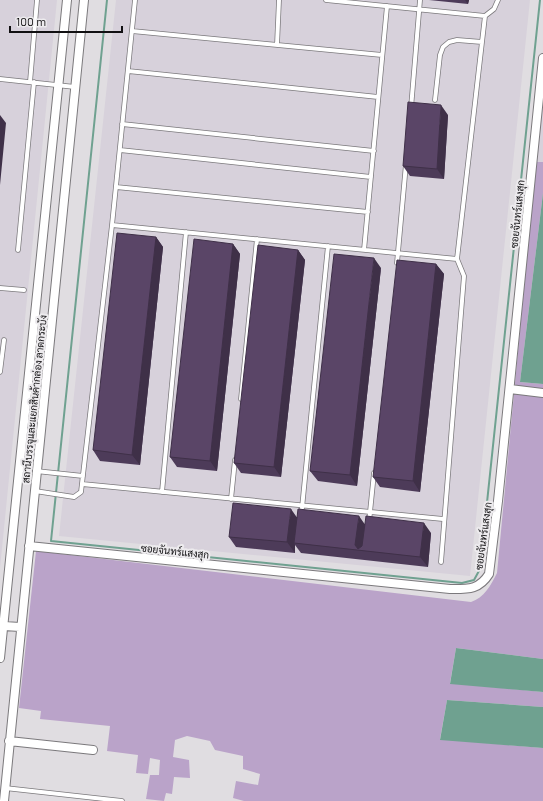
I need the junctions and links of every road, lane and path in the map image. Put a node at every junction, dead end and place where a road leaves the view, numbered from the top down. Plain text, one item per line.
1 (37, 0) edge
2 (67, 0) edge
3 (84, 0) edge
4 (135, 0) edge
5 (279, 0) edge
6 (326, 0) edge
7 (420, 0) edge
8 (498, 0) edge
9 (351, 1) edge
10 (387, 6) junction
11 (419, 9) junction
12 (485, 16) junction
13 (132, 31) junction
14 (482, 42) junction
15 (276, 44) junction
16 (382, 55) junction
17 (543, 58) edge
18 (128, 71) junction
19 (0, 79) edge
20 (32, 82) junction
21 (59, 85) junction
22 (76, 87) junction
23 (378, 97) junction
24 (435, 100) dead end
25 (410, 111) edge
26 (122, 124) junction
27 (539, 134) edge
28 (120, 150) junction
29 (374, 151) junction
30 (406, 158) edge
31 (371, 177) junction
32 (116, 188) junction
33 (368, 212) junction
34 (112, 225) junction
35 (186, 232) junction
36 (257, 239) junction
37 (328, 246) junction
38 (18, 250) dead end
39 (364, 250) junction
40 (399, 253) junction
41 (457, 259) junction
42 (397, 269) edge
43 (0, 288) edge
44 (24, 290) dead end
45 (4, 340) dead end
46 (0, 372) edge
47 (510, 389) junction
48 (543, 392) edge
49 (240, 405) edge
50 (236, 452) edge
51 (375, 466) edge
52 (36, 471) junction
53 (83, 476) junction
54 (82, 484) junction
55 (34, 490) junction
56 (162, 492) junction
57 (231, 499) junction
58 (302, 506) junction
59 (370, 513) junction
60 (301, 514) edge
61 (443, 519) junction
62 (369, 527) edge
63 (29, 546) junction
64 (441, 562) dead end
65 (2, 626) edge
66 (20, 627) junction
67 (0, 658) edge
68 (9, 741) junction
69 (93, 750) dead end
70 (5, 788) junction
71 (83, 799) edge
72 (4, 801) edge
73 (122, 801) edge

1 - 20 lane
2 - 21 street, สถานีบรรจุและแยกสินค้ากล่อง ลาดกระบัง
3 - 22 street, สถานีบรรจุและแยกสินค้ากล่อง ลาดกระบัง
4 - 13 lane
5 - 15 lane
6 - 9 lane
7 - 11 lane
8 - 12 lane
9 - 10 lane
10 - 11 lane
10 - 16 lane
11 - 12 lane
11 - 25 lane
12 - 14 lane
13 - 15 lane
13 - 18 lane
14 - 24 lane
14 - 41 lane
15 - 16 lane
16 - 23 lane
17 - 27 street, ซอยจันทร์แสงสุก
18 - 23 lane
18 - 26 lane
19 - 20 lane
20 - 21 lane
20 - 38 lane
21 - 22 lane
21 - 65 street, สถานีบรรจุและแยกสินค้ากล่อง ลาดกระบัง
22 - 52 street, สถานีบรรจุและแยกสินค้ากล่อง ลาดกระบัง
23 - 29 lane
26 - 28 lane
26 - 29 lane
27 - 47 street, ซอยจันทร์แสงสุก
28 - 31 lane
28 - 32 lane
29 - 31 lane
30 - 40 lane
31 - 33 lane
32 - 33 lane
32 - 34 lane
33 - 39 lane
34 - 35 lane
34 - 53 lane
35 - 36 lane
35 - 56 lane
36 - 37 lane
36 - 49 lane
37 - 39 lane
37 - 58 lane
39 - 40 lane
40 - 41 lane
40 - 42 lane
41 - 61 lane
43 - 44 lane
45 - 46 lane
47 - 48 street
47 - 63 street, ซอยจันทร์แสงสุก
50 - 57 lane
51 - 59 lane
52 - 53 lane
52 - 55 street, สถานีบรรจุและแยกสินค้ากล่อง ลาดกระบัง
53 - 54 lane
54 - 55 lane
54 - 56 lane
55 - 63 street, สถานีบรรจุและแยกสินค้ากล่อง ลาดกระบัง
56 - 57 lane
57 - 58 lane
58 - 59 lane
58 - 60 lane
59 - 61 lane
59 - 62 lane
61 - 64 lane
63 - 66 street, สถานีบรรจุและแยกสินค้ากล่อง ลาดกระบัง
65 - 66 street
65 - 67 street, สถานีบรรจุและแยกสินค้ากล่อง ลาดกระบัง
66 - 68 street, สถานีบรรจุและแยกสินค้ากล่อง ลาดกระบัง
68 - 69 street
68 - 70 street, สถานีบรรจุและแยกสินค้ากล่อง ลาดกระบัง
70 - 71 lane
70 - 72 street, สถานีบรรจุและแยกสินค้ากล่อง ลาดกระบัง
71 - 73 lane

